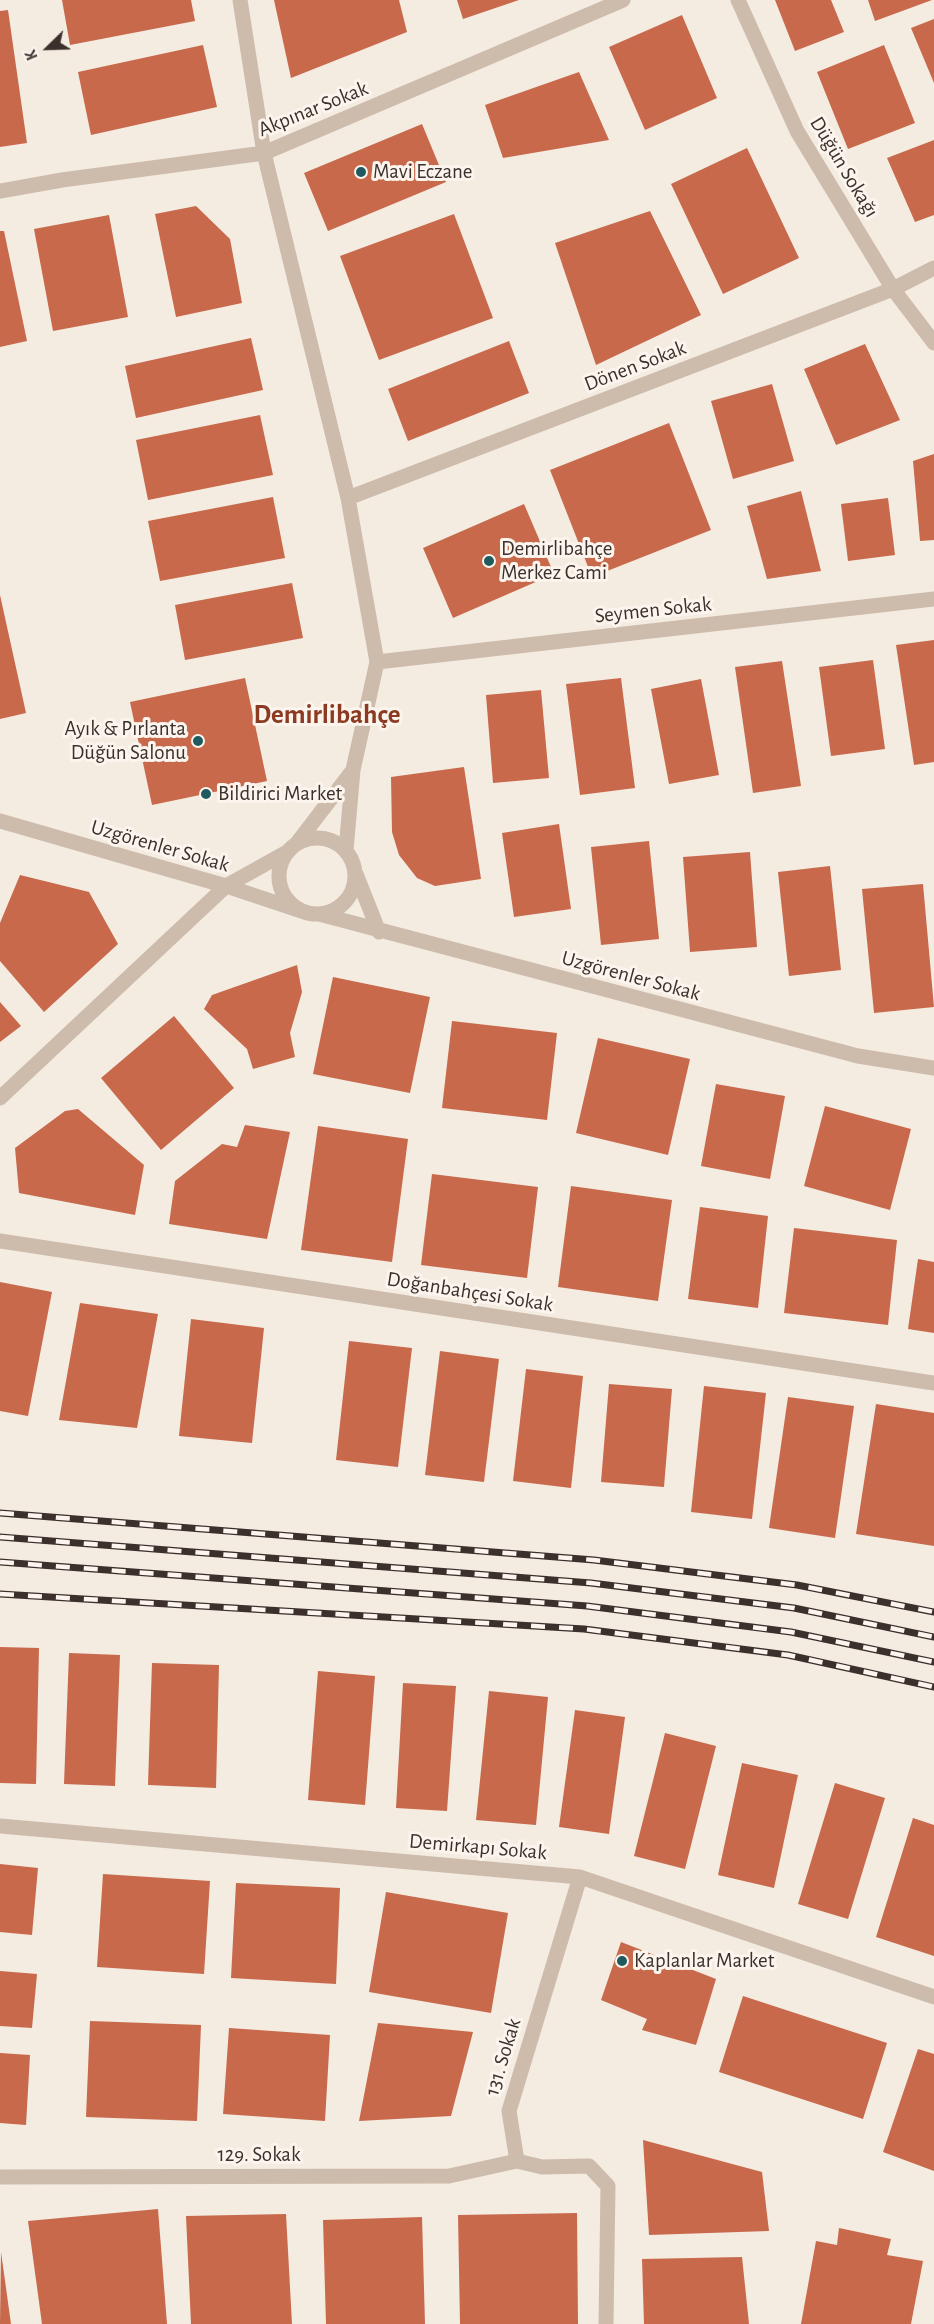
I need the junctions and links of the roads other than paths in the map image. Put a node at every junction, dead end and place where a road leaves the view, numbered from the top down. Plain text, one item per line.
1 (240, 0) edge
2 (623, 0) edge
3 (738, 0) edge
4 (264, 153) junction
5 (0, 191) edge
6 (934, 268) edge
7 (893, 289) junction
8 (934, 343) edge
9 (348, 498) junction
10 (934, 599) edge
11 (377, 662) junction
12 (353, 770) junction
13 (0, 821) edge
14 (292, 847) junction
15 (346, 850) junction
16 (356, 874) junction
17 (226, 886) junction
18 (313, 914) junction
19 (379, 932) junction
20 (934, 1068) edge
21 (0, 1098) edge
22 (0, 1241) edge
23 (934, 1383) edge
24 (0, 1826) edge
25 (580, 1876) junction
26 (934, 1997) edge
27 (517, 2161) junction
28 (0, 2177) edge
29 (606, 2324) edge

1 - 4 street
2 - 4 street, Akpınar Sokak
3 - 7 street, Düğün Sokağı
4 - 5 street, Akpınar Sokak
4 - 9 street
6 - 7 street, Dönen Sokak
7 - 8 street, Düğün Sokağı
7 - 9 street, Dönen Sokak
9 - 11 street
10 - 11 street, Seymen Sokak
11 - 12 street
12 - 14 street
12 - 15 street
13 - 17 street, Uzgörenler Sokak
14 - 15 street
14 - 17 street
14 - 18 street
15 - 16 street
16 - 18 street
16 - 19 street
17 - 18 street, Uzgörenler Sokak
17 - 21 street
18 - 19 street, Uzgörenler Sokak
19 - 20 street, Uzgörenler Sokak
22 - 23 street, Doğanbahçesi Sokak
24 - 25 street, Demirkapı Sokak
25 - 26 street, Demirkapı Sokak
25 - 27 street, 131. Sokak
27 - 28 street, 129. Sokak
27 - 29 street

